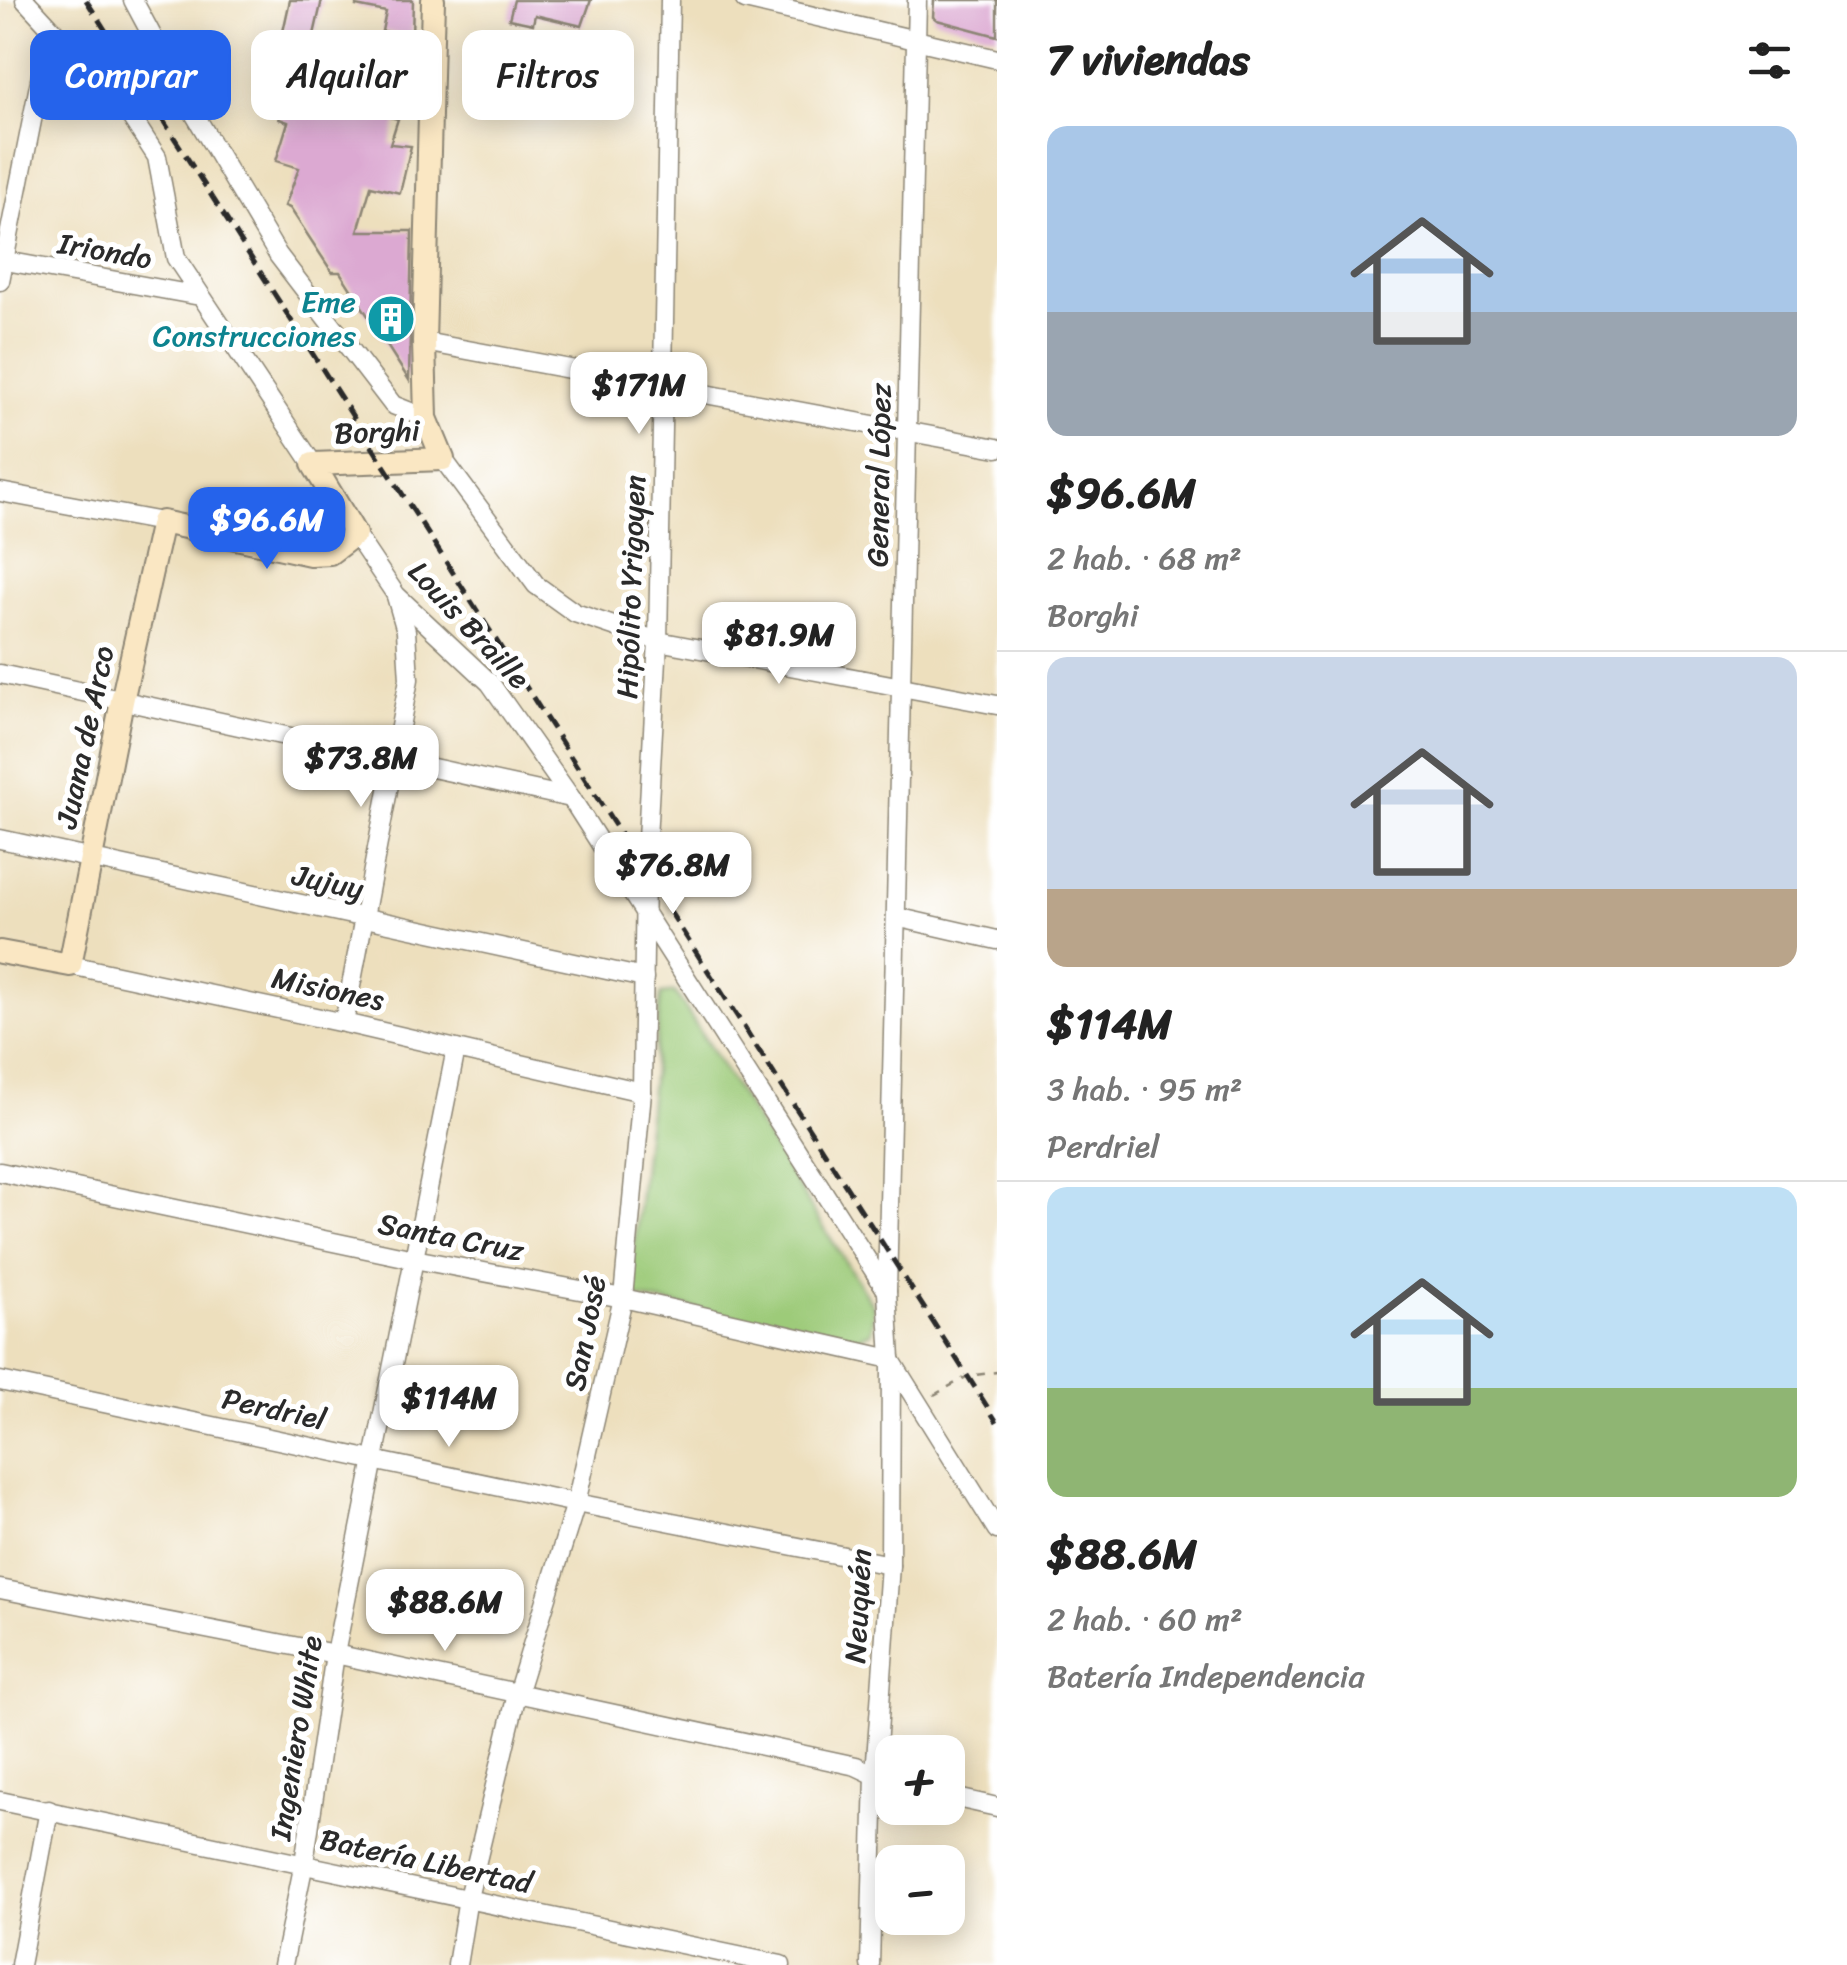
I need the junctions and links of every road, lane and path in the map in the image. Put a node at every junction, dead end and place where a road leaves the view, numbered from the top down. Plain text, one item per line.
1 (24, 0) edge
2 (133, 0) edge
3 (434, 0) edge
4 (670, 0) edge
5 (745, 0) edge
6 (917, 0) edge
7 (50, 30) edge
8 (918, 39) junction
9 (997, 60) edge
10 (31, 120) edge
11 (133, 120) edge
12 (2, 260) edge
13 (0, 281) edge
14 (200, 296) junction
15 (424, 342) junction
16 (664, 387) junction
17 (426, 418) junction
18 (907, 432) junction
19 (997, 448) edge
20 (443, 459) junction
21 (313, 464) junction
22 (0, 492) edge
23 (162, 522) junction
24 (356, 534) junction
25 (396, 595) junction
26 (658, 640) junction
27 (0, 674) edge
28 (901, 686) junction
29 (122, 701) junction
30 (997, 705) edge
31 (395, 760) junction
32 (571, 798) junction
33 (0, 839) edge
34 (90, 859) junction
35 (645, 875) joint
36 (644, 916) junction
37 (896, 916) junction
38 (364, 918) junction
39 (997, 940) edge
40 (0, 952) edge
41 (70, 965) junction
42 (644, 978) junction
43 (344, 1023) junction
44 (456, 1049) junction
45 (642, 1092) junction
46 (0, 1172) edge
47 (888, 1251) joint
48 (414, 1259) junction
49 (887, 1292) junction
50 (623, 1298) junction
51 (891, 1360) junction
52 (997, 1372) edge
53 (0, 1380) edge
54 (918, 1404) junction
55 (374, 1458) junction
56 (576, 1503) junction
57 (997, 1530) edge
58 (890, 1565) junction
59 (0, 1588) edge
60 (336, 1654) junction
61 (517, 1694) junction
62 (874, 1774) junction
63 (0, 1800) edge
64 (965, 1800) edge
65 (997, 1807) edge
66 (49, 1810) junction
67 (304, 1864) junction
68 (468, 1898) junction
69 (20, 1965) edge
70 (283, 1965) edge
71 (457, 1965) edge
72 (781, 1965) edge
73 (870, 1965) edge

1 - 7 street, Louis Braille
2 - 17 street
3 - 15 street
4 - 16 street, Hipólito Yrigoyen
5 - 8 street
6 - 8 street, General López
8 - 9 street
8 - 18 street, General López
10 - 12 street
11 - 14 street, Louis Braille
12 - 13 street
12 - 14 street, Iriondo
14 - 21 street, Louis Braille
15 - 16 street
15 - 17 street
16 - 18 street
16 - 26 street, Hipólito Yrigoyen
17 - 20 street
18 - 19 street
18 - 28 street, General López
20 - 21 street, Borghi
20 - 26 street
21 - 24 street, Louis Braille
22 - 23 street
23 - 24 street
23 - 29 street, Juana de Arco
24 - 25 street, Louis Braille
25 - 31 street
25 - 32 street, Louis Braille
26 - 28 street
26 - 35 street, Hipólito Yrigoyen
27 - 29 street
28 - 30 street
28 - 37 street, General López
29 - 31 street
29 - 34 street, Juana de Arco
31 - 32 street
31 - 38 street
32 - 36 street, Louis Braille
33 - 34 street, Jujuy
34 - 38 street, Jujuy
34 - 41 street, Juana de Arco
35 - 36 street, San José
36 - 42 street, San José
36 - 49 street, Louis Braille
37 - 39 street
37 - 47 street, General López
38 - 42 street, Jujuy
38 - 43 street
40 - 41 street, Misiones
41 - 43 street, Misiones
42 - 45 street, San José
43 - 44 street, Misiones
44 - 45 street, Misiones
44 - 48 street, Ingeniero White
45 - 50 street, San José
46 - 48 street, Santa Cruz
47 - 49 street, Neuquén
48 - 50 street, Santa Cruz
48 - 55 street, Ingeniero White
49 - 51 street, Neuquén
50 - 51 street, Santa Cruz
50 - 56 street, San José
51 - 54 street
51 - 58 street, Neuquén
52 - 54 path
53 - 55 street, Perdriel
54 - 57 street
55 - 56 street, Perdriel
55 - 60 street, Ingeniero White
56 - 58 street, Perdriel
56 - 61 street, San José
58 - 62 street, Neuquén
59 - 60 street
60 - 61 street
60 - 67 street, Ingeniero White
61 - 62 street
61 - 68 street, San José
62 - 73 street, Neuquén
63 - 66 street, Batería Libertad
64 - 65 street
66 - 67 street, Batería Libertad
66 - 69 street
67 - 68 street, Batería Libertad
67 - 70 street, Ingeniero White
68 - 71 street, San José
68 - 72 street, Batería Libertad

